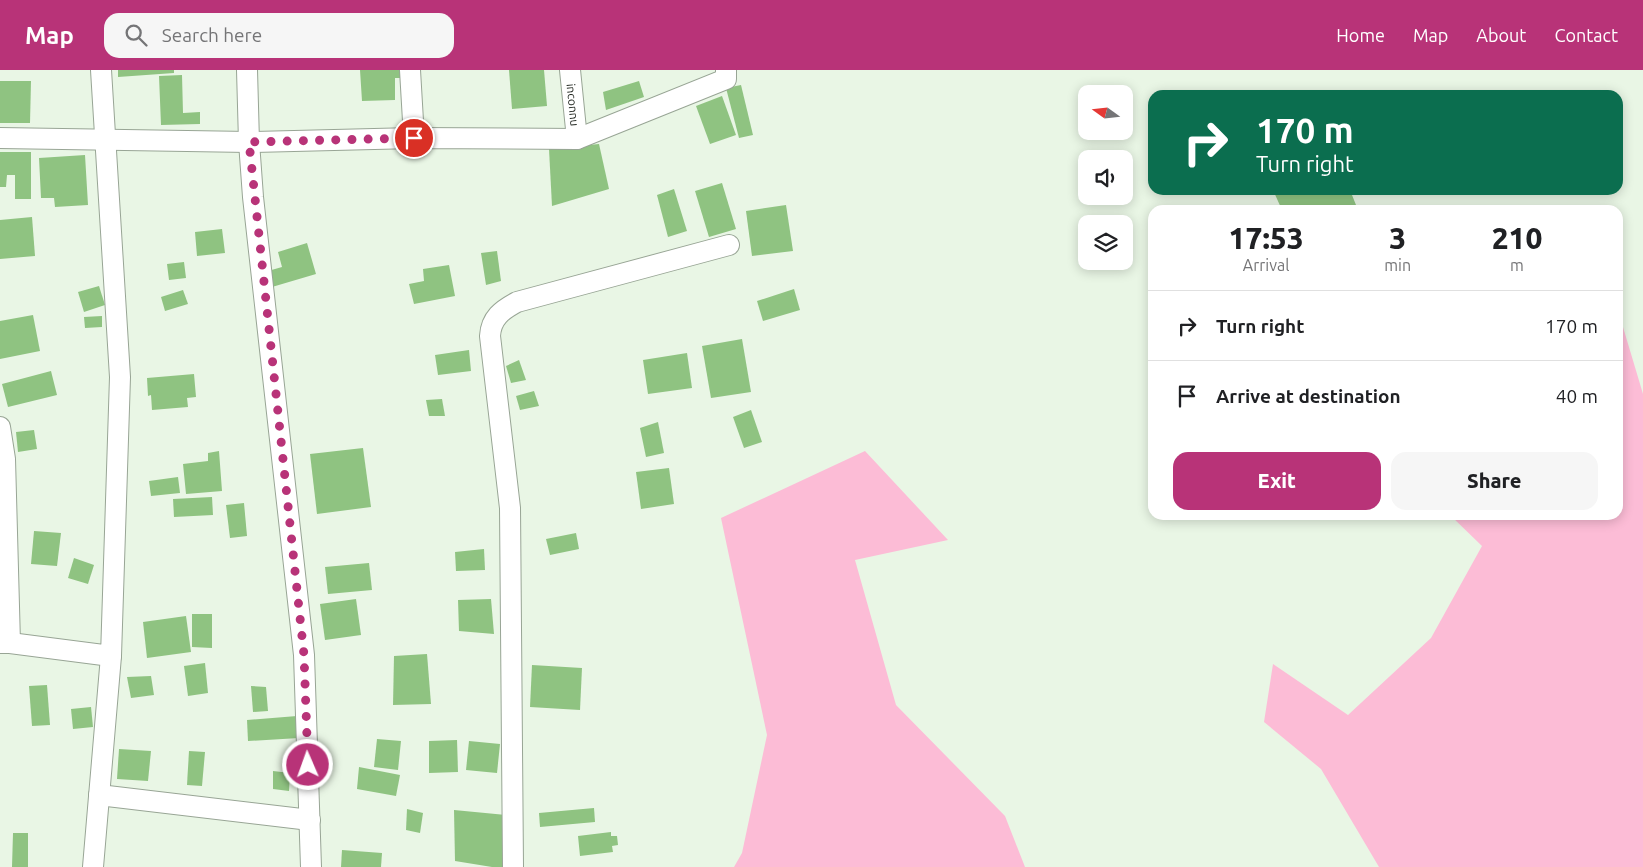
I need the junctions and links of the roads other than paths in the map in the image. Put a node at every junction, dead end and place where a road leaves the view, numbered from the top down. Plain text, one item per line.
1 (101, 70) edge
2 (247, 70) edge
3 (410, 70) edge
4 (570, 70) edge
5 (726, 70) edge
6 (0, 138) edge
7 (414, 138) junction
8 (577, 139) junction
9 (106, 141) junction
10 (249, 142) junction
11 (729, 246) dead end
12 (0, 427) edge
13 (5, 643) edge
14 (111, 656) junction
15 (99, 795) junction
16 (310, 820) junction
17 (94, 867) edge
18 (311, 867) edge
19 (513, 867) edge

1 - 9 street
2 - 10 street
3 - 7 street
4 - 8 street, inconnu
5 - 8 street
6 - 9 street
7 - 8 street
7 - 10 street
9 - 10 street
9 - 14 street
10 - 16 street
11 - 19 street
12 - 13 street
13 - 14 street
14 - 15 street
15 - 16 street
15 - 17 street
16 - 18 street

